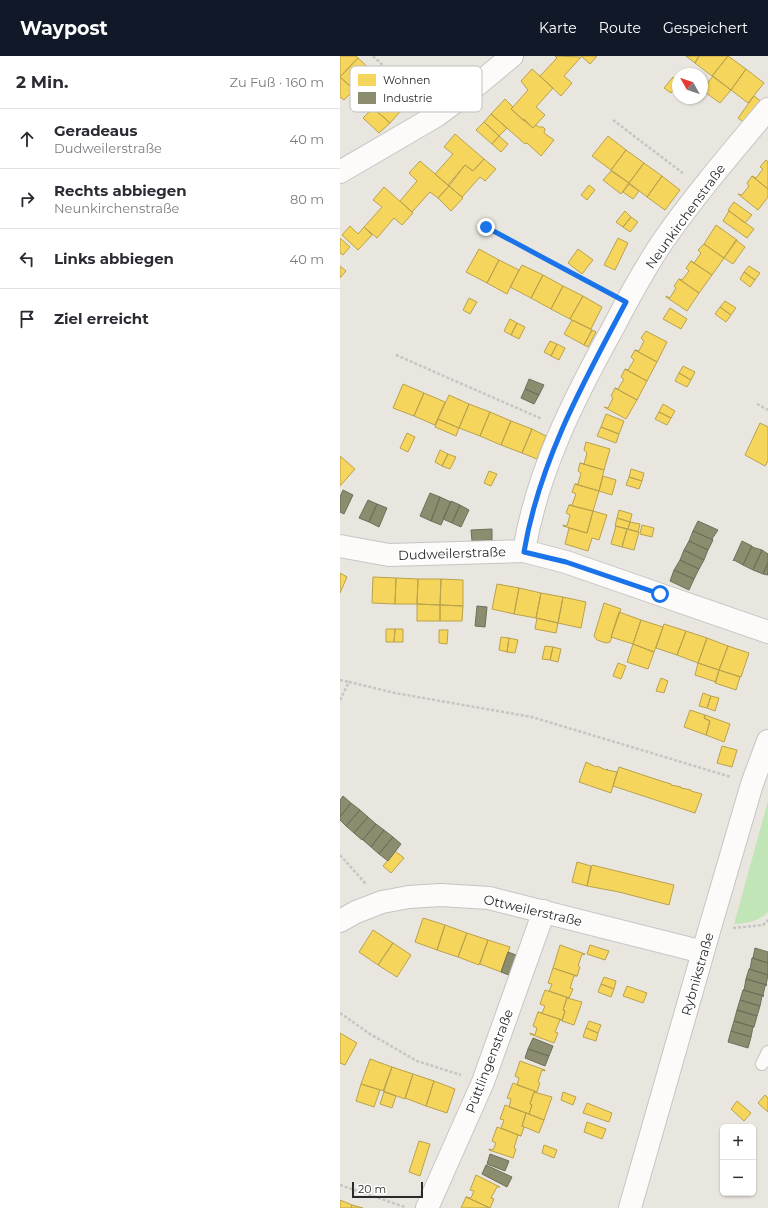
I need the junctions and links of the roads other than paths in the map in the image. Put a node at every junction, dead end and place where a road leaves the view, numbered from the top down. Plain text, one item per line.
1 (512, 56) edge
2 (482, 81) edge
3 (768, 109) edge
4 (441, 112) edge
5 (340, 172) edge
6 (340, 546) edge
7 (524, 552) junction
8 (768, 632) edge
9 (768, 740) edge
10 (544, 911) junction
11 (340, 921) edge
12 (706, 941) junction
13 (768, 1052) edge
14 (762, 1064) dead end
15 (427, 1208) edge
16 (630, 1208) edge

1 - 2 street
3 - 7 street, Neunkirchenstraße
4 - 5 street
6 - 7 street, Dudweilerstraße
7 - 8 street, Dudweilerstraße
9 - 12 street, Rybnikstraße
10 - 11 street, Ottweilerstraße
10 - 12 street, Ottweilerstraße
10 - 15 street, Püttlingenstraße
12 - 16 street, Rybnikstraße
13 - 14 lane

